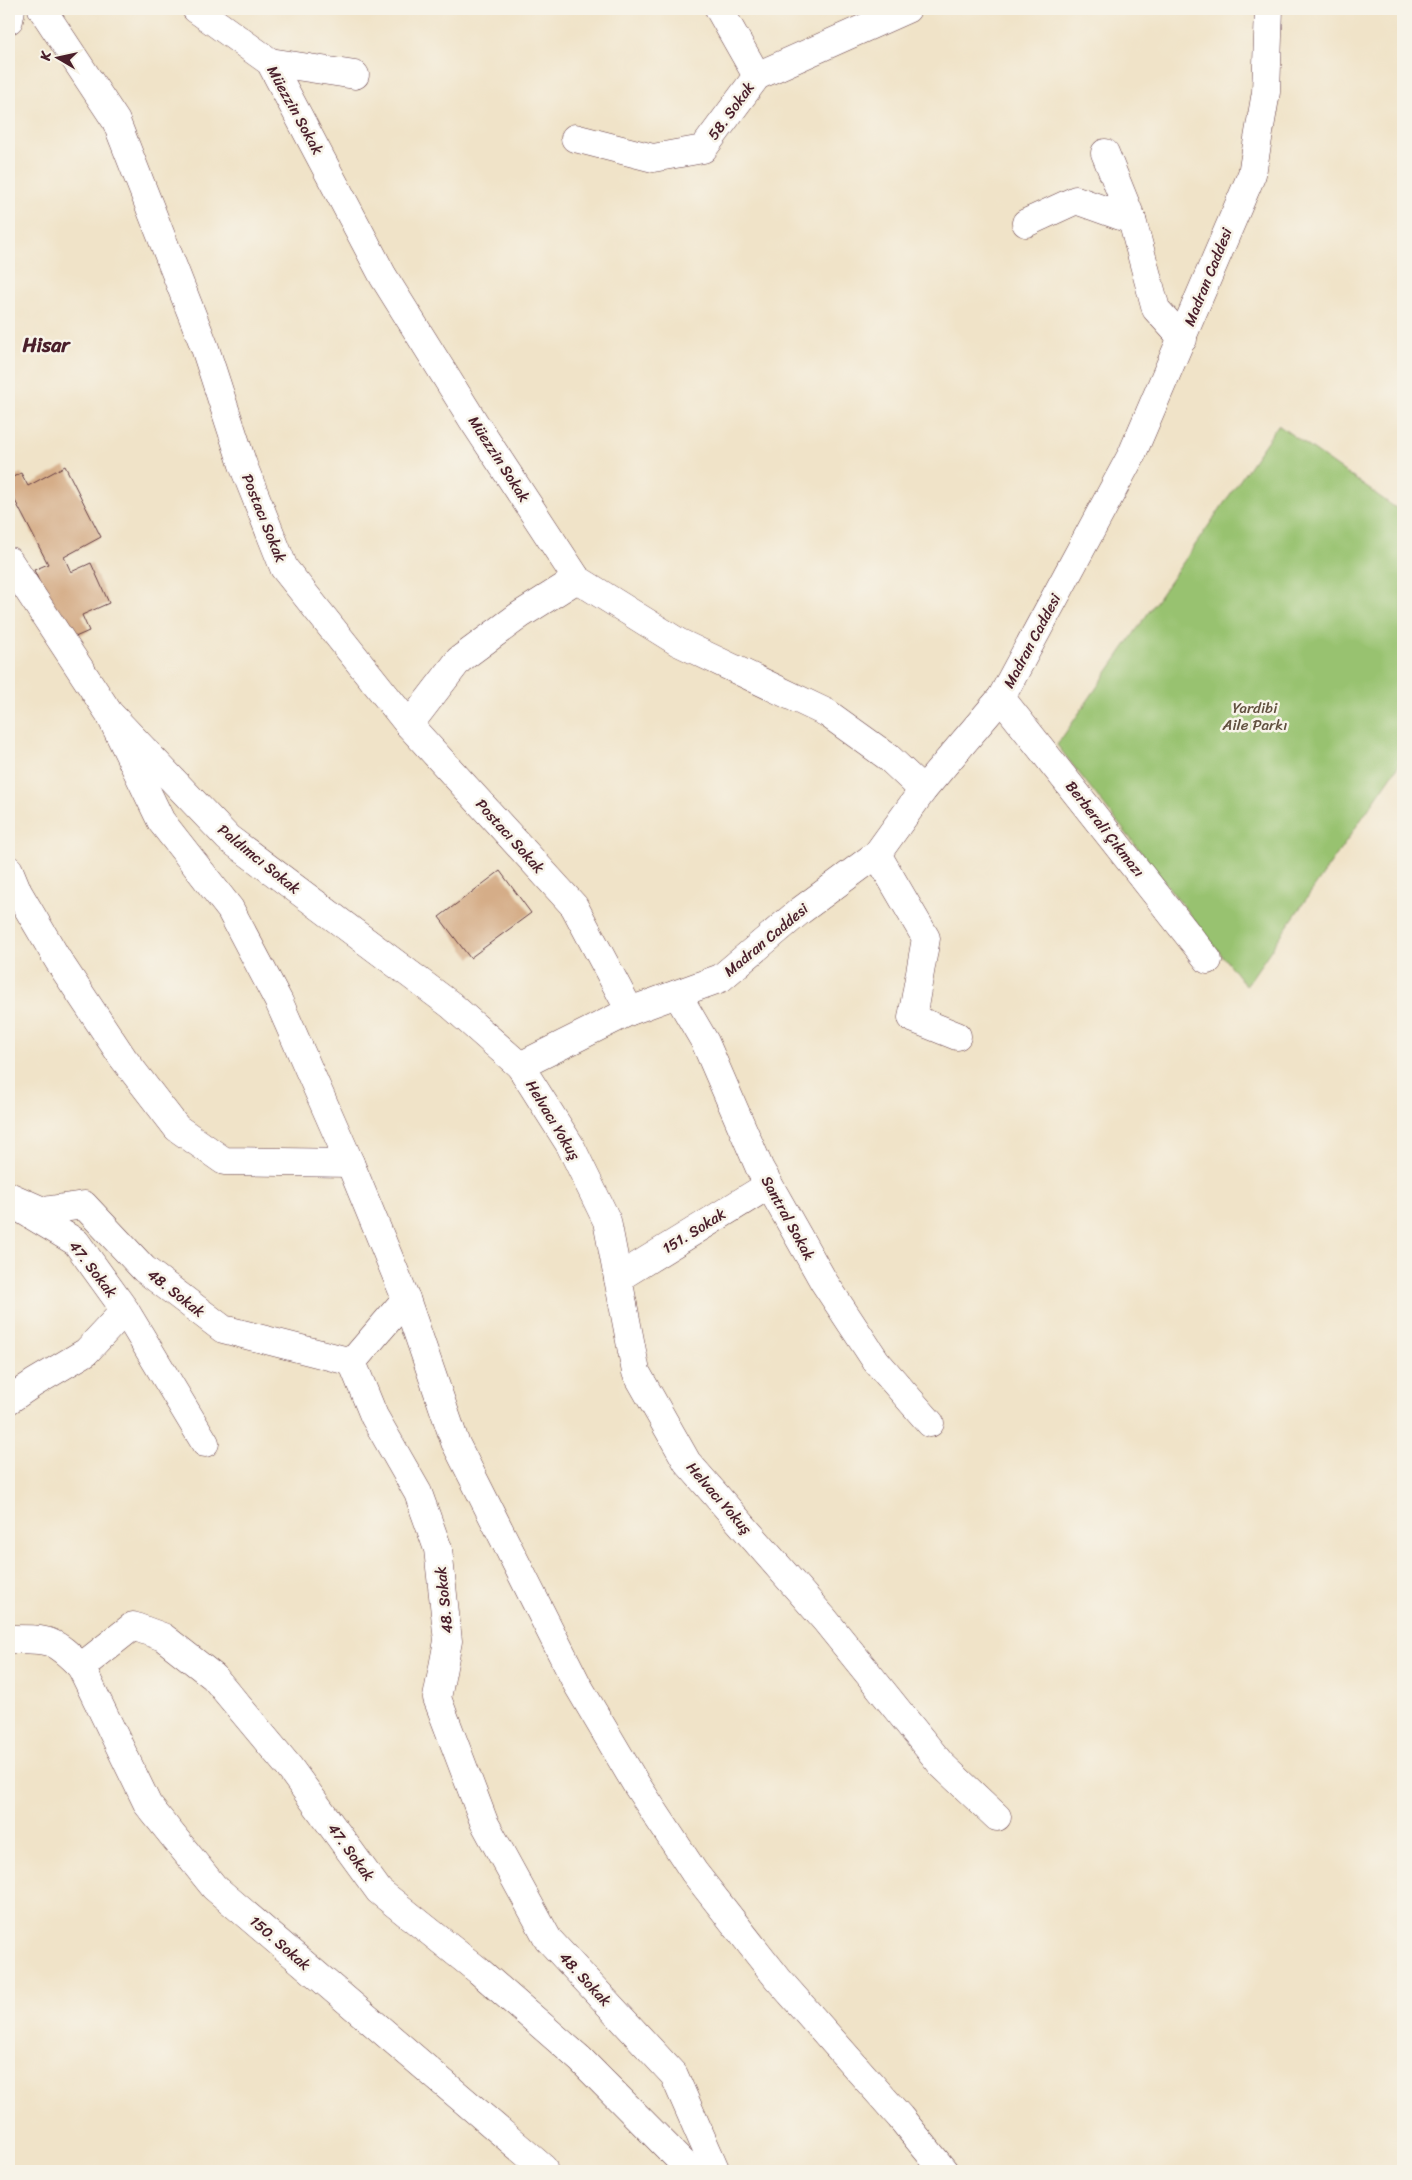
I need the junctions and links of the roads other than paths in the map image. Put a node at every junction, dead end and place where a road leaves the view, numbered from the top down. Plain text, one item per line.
1 (11, 9) edge
2 (42, 9) edge
3 (196, 9) edge
4 (720, 9) edge
5 (907, 9) edge
6 (1269, 9) edge
7 (9, 20) edge
8 (270, 62) junction
9 (355, 75) dead end
10 (757, 76) junction
11 (576, 138) dead end
12 (1105, 152) dead end
13 (1132, 220) junction
14 (1026, 223) dead end
15 (1183, 339) junction
16 (9, 560) edge
17 (577, 579) junction
18 (1001, 698) junction
19 (109, 713) junction
20 (408, 725) junction
21 (922, 790) junction
22 (877, 854) junction
23 (9, 870) edge
24 (1208, 960) dead end
25 (678, 994) junction
26 (630, 1011) junction
27 (957, 1036) dead end
28 (520, 1066) junction
29 (350, 1163) junction
30 (769, 1185) junction
31 (9, 1196) edge
32 (9, 1201) edge
33 (618, 1278) junction
34 (406, 1298) junction
35 (125, 1310) junction
36 (352, 1362) junction
37 (9, 1400) edge
38 (930, 1423) dead end
39 (205, 1443) dead end
40 (9, 1638) edge
41 (80, 1667) junction
42 (997, 1817) dead end
43 (543, 2168) dead end
44 (691, 2171) edge
45 (716, 2171) edge
46 (944, 2171) edge

1 - 7 street
2 - 20 street, Postacı Sokak
3 - 8 street, Müezzin Sokak
4 - 10 street
5 - 10 street, 58. Sokak
6 - 15 street, Madran Caddesi
8 - 9 street
8 - 17 street, Müezzin Sokak
10 - 11 street, 58. Sokak
12 - 13 street
13 - 14 street
13 - 15 street
15 - 18 street, Madran Caddesi
16 - 19 street, Paldımcı Sokak
17 - 20 street
17 - 21 street, Müezzin Sokak
18 - 21 street, Madran Caddesi
18 - 24 street, Berberali Çıkmazı
19 - 28 street, Paldımcı Sokak
19 - 29 street
20 - 26 street, Postacı Sokak
21 - 22 street, Madran Caddesi
22 - 25 street, Madran Caddesi
22 - 27 street
23 - 29 street
25 - 26 street, Madran Caddesi
25 - 30 street, Santral Sokak
26 - 28 street, Madran Caddesi
28 - 33 street, Helvacı Yokuş
29 - 34 street
30 - 33 street, 151. Sokak
30 - 38 street, Santral Sokak
31 - 36 street, 48. Sokak
32 - 35 street, 47. Sokak
33 - 42 street, Helvacı Yokuş
34 - 36 street
34 - 46 street
35 - 37 street, 47. Sokak
35 - 39 street
36 - 45 street, 48. Sokak
40 - 41 street
41 - 43 street, 150. Sokak
41 - 44 street, 47. Sokak

